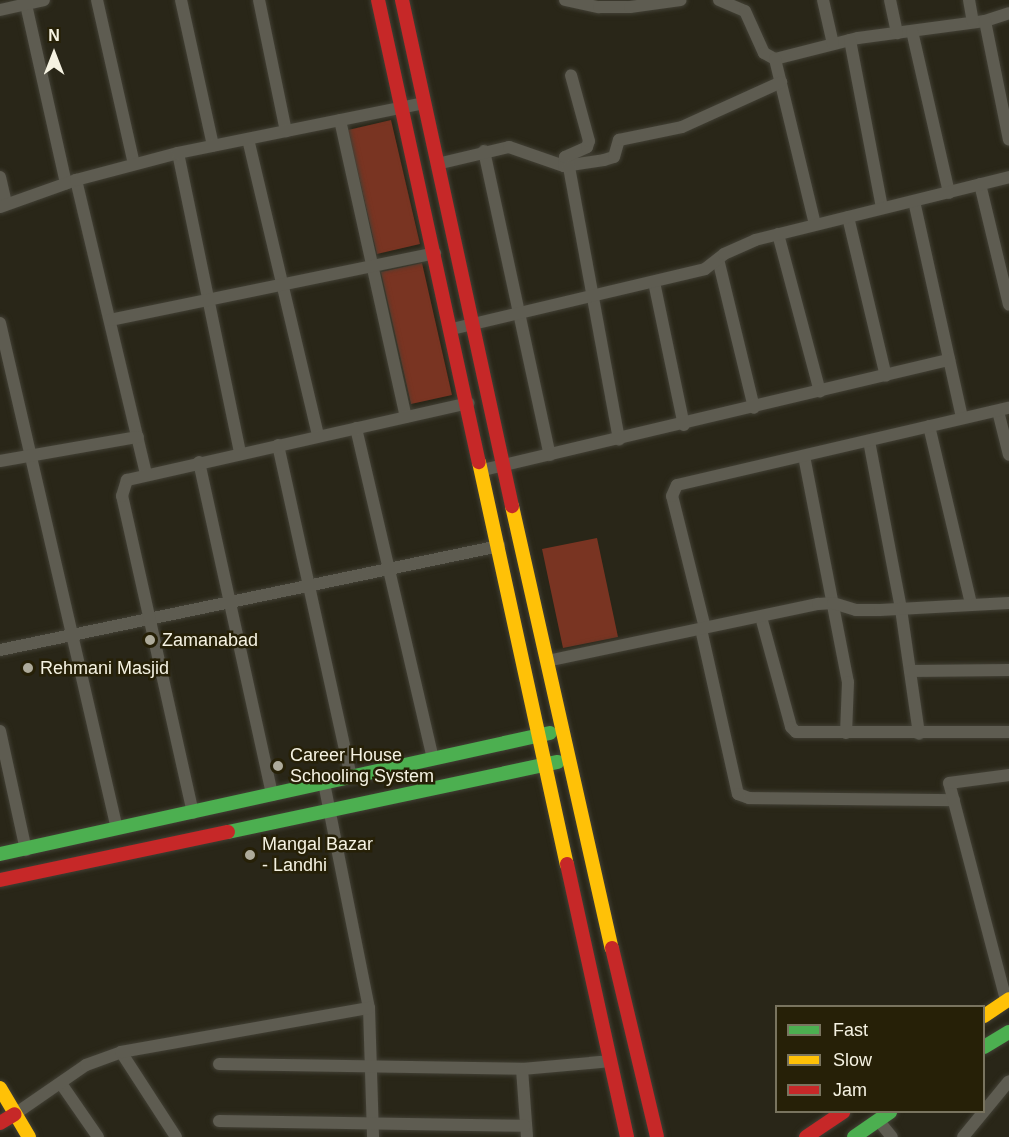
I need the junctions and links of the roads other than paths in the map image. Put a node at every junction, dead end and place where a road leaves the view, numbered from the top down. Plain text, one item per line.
1 (44, 0) edge
2 (97, 0) edge
3 (181, 0) edge
4 (259, 0) edge
5 (378, 0) edge
6 (402, 0) edge
7 (566, 0) edge
8 (681, 0) edge
9 (720, 0) edge
10 (823, 0) edge
11 (890, 0) edge
12 (969, 0) edge
13 (26, 2) edge
14 (0, 10) edge
15 (1009, 13) edge
16 (979, 22) junction
17 (912, 31) junction
18 (897, 33) junction
19 (850, 40) junction
20 (833, 44) junction
21 (775, 59) junction
22 (571, 75) dead end
23 (780, 82) junction
24 (424, 103) junction
25 (402, 107) junction
26 (340, 120) junction
27 (286, 131) junction
28 (248, 138) junction
29 (1009, 140) edge
30 (213, 146) junction
31 (484, 151) junction
32 (178, 153) junction
33 (134, 164) junction
34 (437, 164) junction
35 (567, 167) junction
36 (0, 177) edge
37 (1009, 177) edge
38 (71, 181) junction
39 (980, 184) junction
40 (949, 193) junction
41 (914, 201) junction
42 (3, 206) edge
43 (882, 208) junction
44 (848, 217) junction
45 (815, 224) junction
46 (778, 234) junction
47 (435, 253) junction
48 (718, 259) junction
49 (374, 266) junction
50 (654, 282) junction
51 (283, 284) junction
52 (593, 295) junction
53 (208, 300) junction
54 (1009, 305) edge
55 (518, 315) junction
56 (110, 320) junction
57 (0, 323) edge
58 (474, 324) junction
59 (452, 329) junction
60 (949, 360) junction
61 (886, 376) junction
62 (820, 392) junction
63 (468, 403) junction
64 (754, 408) junction
65 (1003, 410) edge
66 (406, 417) junction
67 (962, 418) junction
68 (684, 424) junction
69 (929, 426) junction
70 (356, 428) junction
71 (318, 436) junction
72 (138, 437) junction
73 (619, 439) junction
74 (869, 441) junction
75 (278, 445) junction
76 (240, 453) junction
77 (550, 455) junction
78 (1009, 455) edge
79 (804, 456) junction
80 (32, 457) junction
81 (0, 461) edge
82 (199, 462) junction
83 (504, 465) junction
84 (483, 470) junction
85 (146, 474) junction
86 (500, 546) junction
87 (389, 568) junction
88 (311, 586) junction
89 (231, 603) junction
90 (834, 603) junction
91 (971, 603) junction
92 (1009, 603) edge
93 (901, 609) junction
94 (761, 617) junction
95 (150, 620) junction
96 (703, 629) junction
97 (73, 638) junction
98 (0, 650) edge
99 (547, 661) junction
100 (1009, 669) edge
101 (910, 671) junction
102 (562, 730) junction
103 (0, 731) edge
104 (1009, 732) edge
105 (846, 733) junction
106 (919, 734) junction
107 (541, 735) junction
108 (433, 759) junction
109 (568, 761) junction
110 (547, 764) junction
111 (1009, 776) edge
112 (351, 777) junction
113 (324, 783) junction
114 (272, 795) junction
115 (954, 800) junction
116 (330, 809) junction
117 (193, 813) junction
118 (117, 829) junction
119 (26, 850) junction
120 (0, 854) edge
121 (0, 880) edge
122 (1004, 974) edge
123 (1008, 1000) edge
124 (369, 1008) junction
125 (985, 1015) edge
126 (1009, 1032) edge
127 (985, 1046) edge
128 (121, 1052) junction
129 (611, 1061) junction
130 (219, 1064) dead end
131 (372, 1065) junction
132 (522, 1069) junction
133 (1009, 1081) edge
134 (62, 1085) junction
135 (0, 1088) edge
136 (985, 1110) edge
137 (842, 1113) edge
138 (888, 1113) edge
139 (983, 1113) edge
140 (15, 1114) junction
141 (878, 1120) junction
142 (219, 1121) dead end
143 (0, 1123) edge
144 (372, 1123) junction
145 (526, 1131) edge
146 (29, 1137) edge
147 (98, 1137) edge
148 (176, 1137) edge
149 (373, 1137) edge
150 (627, 1137) edge
151 (657, 1137) edge
152 (806, 1137) edge
153 (854, 1137) edge
154 (892, 1137) edge
155 (963, 1137) edge

1 - 13 street
2 - 33 street
3 - 30 street
4 - 27 street
5 - 25 main road
6 - 24 main road
7 - 8 street
9 - 21 street
10 - 20 street
11 - 18 street
12 - 16 street
13 - 14 street
13 - 38 street
15 - 16 street
16 - 17 street
16 - 29 street
17 - 18 street
17 - 40 street
18 - 19 street
19 - 20 street
19 - 43 street
20 - 21 street
21 - 23 street
22 - 35 street
23 - 35 street
23 - 45 street
24 - 25 street
24 - 34 main road
25 - 26 street
25 - 47 main road
26 - 27 street
26 - 49 street
27 - 28 street
28 - 30 street
28 - 51 street
30 - 32 street
31 - 34 street
31 - 35 street
31 - 55 street
32 - 33 street
32 - 53 street
33 - 38 street
34 - 58 main road
35 - 52 street
36 - 42 street
37 - 39 street
38 - 42 street
38 - 56 street
39 - 40 street
39 - 54 street
40 - 41 street
41 - 43 street
41 - 60 street
43 - 44 street
44 - 45 street
44 - 61 street
45 - 46 street
46 - 48 street
46 - 62 street
47 - 49 street
47 - 59 main road
48 - 50 street
48 - 64 street
49 - 51 street
49 - 66 street
50 - 52 street
50 - 68 street
51 - 53 street
51 - 71 street
52 - 55 street
52 - 73 street
53 - 56 street
53 - 76 street
55 - 58 street
55 - 77 street
56 - 72 street
57 - 80 street
58 - 59 street
58 - 83 main road
59 - 63 main road
60 - 61 street
60 - 67 street
61 - 62 street
62 - 64 street
63 - 66 street
63 - 84 main road
64 - 68 street
65 - 67 street
65 - 78 street
66 - 70 street
67 - 69 street
68 - 73 street
69 - 74 street
69 - 91 street
70 - 71 street
70 - 87 street
71 - 75 street
72 - 80 street
72 - 85 street
73 - 77 street
74 - 79 street
74 - 93 street
75 - 76 street
75 - 88 street
76 - 82 street
77 - 83 street
79 - 90 street
79 - 96 street
80 - 81 street
80 - 97 street
82 - 85 street
82 - 89 street
83 - 84 street
83 - 99 main road
84 - 86 main road
85 - 95 street
86 - 87 street
86 - 107 main road
87 - 88 street
87 - 108 street
88 - 89 street
88 - 112 street
89 - 95 street
89 - 114 street
90 - 93 street
90 - 94 street
90 - 105 street
91 - 92 street
91 - 93 street
93 - 101 street
94 - 96 street
94 - 105 street
95 - 97 street
95 - 117 street
96 - 99 street
96 - 115 street
97 - 98 street
97 - 118 street
99 - 102 main road
100 - 101 street
101 - 106 street
102 - 107 main road
102 - 109 main road
103 - 119 street
104 - 106 street
105 - 106 street
107 - 108 main road
107 - 110 main road
108 - 112 main road
109 - 110 main road
109 - 151 main road
110 - 116 main road
110 - 129 main road
111 - 115 street
112 - 113 main road
113 - 114 main road
113 - 116 street
114 - 117 main road
115 - 122 street
116 - 121 main road
116 - 124 street
117 - 118 main road
118 - 119 main road
119 - 120 main road
122 - 123 street
123 - 125 main road
124 - 128 street
124 - 131 street
126 - 127 main road
128 - 134 street
128 - 148 street
129 - 132 street
129 - 150 main road
130 - 131 street
131 - 132 street
131 - 144 street
132 - 145 street
133 - 136 street
134 - 140 street
134 - 147 street
135 - 140 main road
137 - 152 main road
138 - 141 main road
139 - 155 street
140 - 143 main road
140 - 146 main road
141 - 153 main road
141 - 154 street
142 - 144 street
144 - 145 street
144 - 149 street

